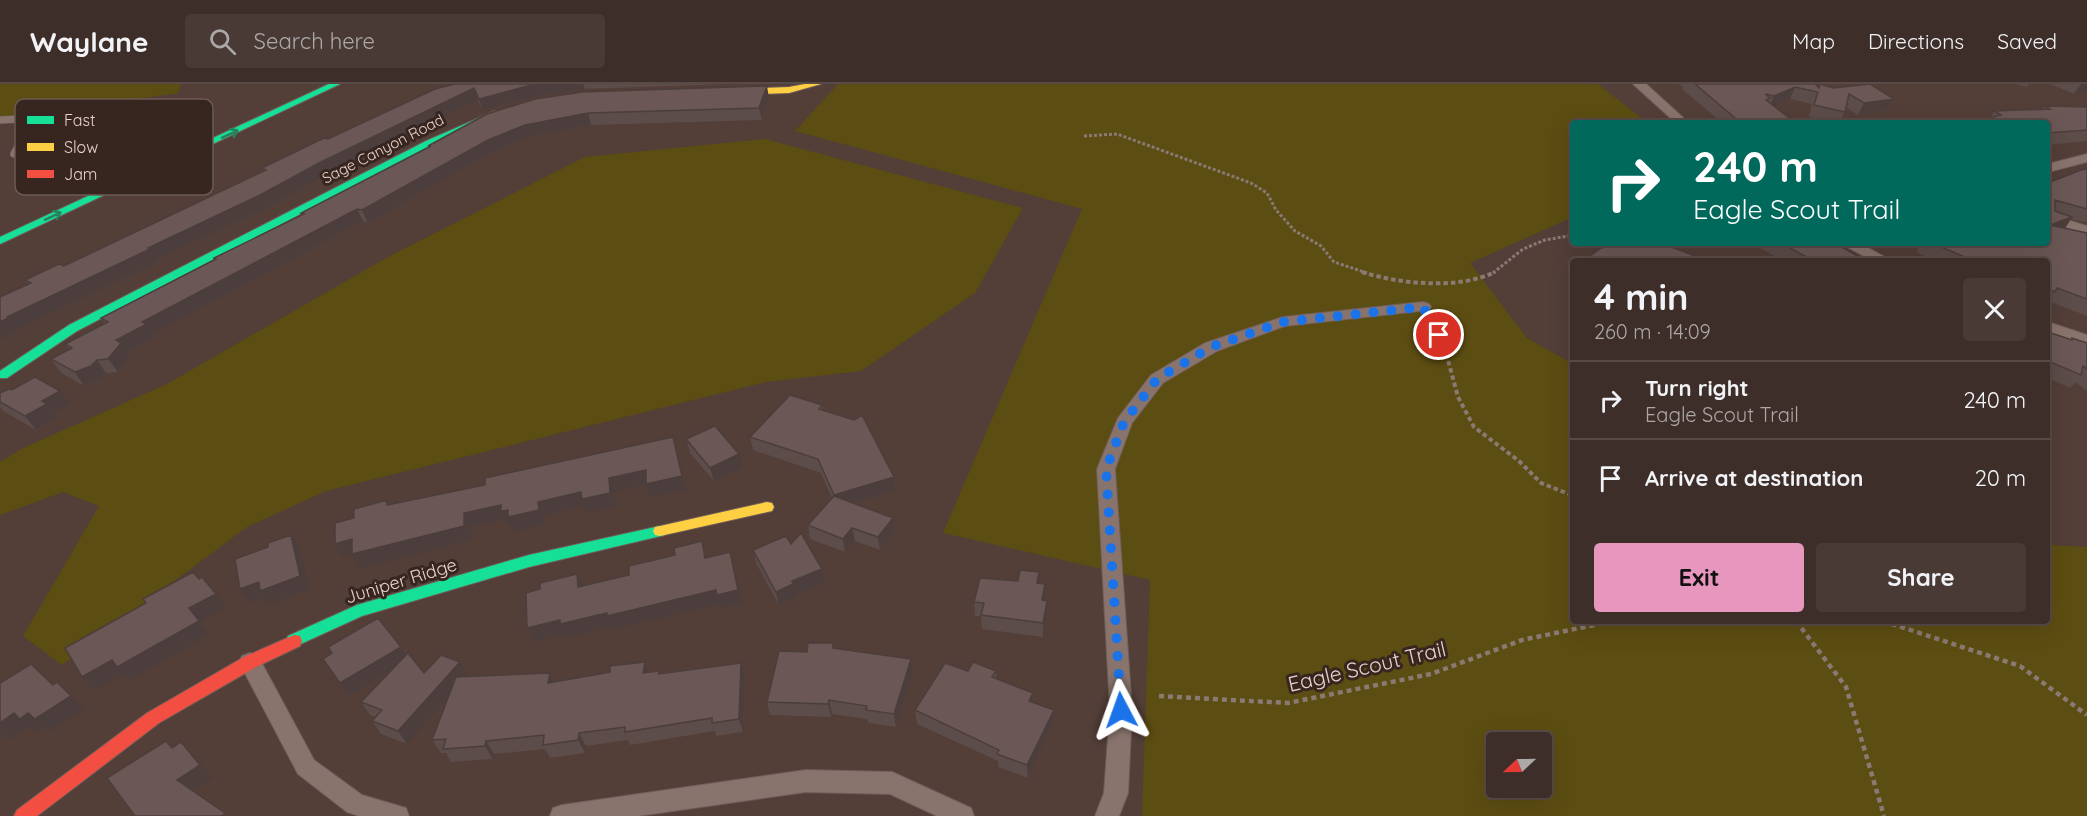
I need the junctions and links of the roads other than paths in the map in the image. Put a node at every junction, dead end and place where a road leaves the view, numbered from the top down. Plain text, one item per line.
1 (336, 84) edge
2 (817, 84) edge
3 (1639, 84) edge
4 (721, 92) edge
5 (509, 110) edge
6 (15, 119) edge
7 (0, 120) edge
8 (1680, 120) edge
9 (213, 141) edge
10 (2087, 158) edge
11 (2050, 167) edge
12 (98, 195) edge
13 (2050, 219) edge
14 (2087, 231) edge
15 (0, 241) edge
16 (1854, 246) edge
17 (1880, 258) edge
18 (1423, 307) road end
19 (2050, 328) edge
20 (2087, 341) edge
21 (3, 375) dead end
22 (767, 507) dead end
23 (250, 662) junction
24 (23, 816) edge
25 (397, 816) edge
26 (562, 816) edge
27 (962, 816) edge
28 (1107, 816) edge

9 -> 1 main road
2 - 4 main road
3 - 8 street
5 - 21 main road, Sage Canyon Road
6 - 7 lane
10 - 11 street
15 -> 12 main road
13 - 14 street
16 - 17 street
18 - 28 street
19 - 20 street
22 - 23 main road, Juniper Ridge
23 - 24 main road, Juniper Ridge
23 - 25 street
26 - 27 street

